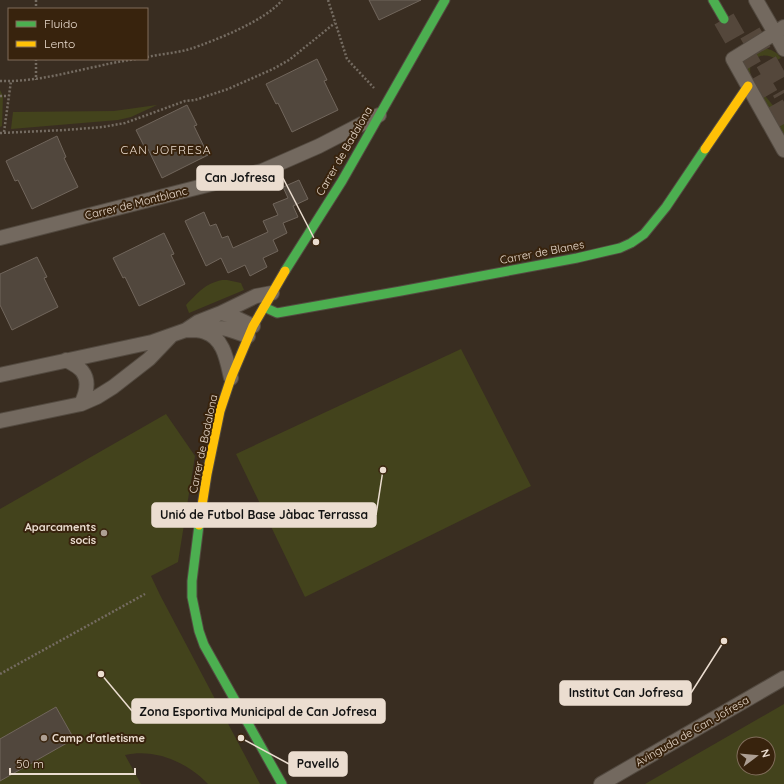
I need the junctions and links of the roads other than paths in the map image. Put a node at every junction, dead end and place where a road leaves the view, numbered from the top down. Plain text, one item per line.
1 (446, 0) edge
2 (714, 0) edge
3 (756, 0) edge
4 (724, 19) tunnel mouth
5 (780, 30) edge
6 (784, 49) edge
7 (748, 86) junction
8 (379, 115) junction
9 (784, 150) edge
10 (0, 238) edge
11 (272, 293) junction
12 (264, 307) junction
13 (221, 313) junction
14 (186, 330) junction
15 (204, 331) junction
16 (251, 331) junction
17 (172, 335) junction
18 (66, 360) junction
19 (0, 374) edge
20 (231, 378) junction
21 (81, 404) junction
22 (0, 421) edge
23 (784, 678) edge
24 (282, 784) edge
25 (601, 784) edge

1 - 8 street, Carrer de Badalona
2 - 4 street
3 - 5 street
5 - 6 street
5 - 7 street
7 - 9 street
7 - 12 street, Carrer de Blanes
8 - 10 street, Carrer de Montblanc
8 - 11 street, Carrer de Badalona
11 - 12 street, Carrer de Badalona
11 - 13 street
12 - 16 street, Carrer de Badalona
13 - 14 street
13 - 16 street
14 - 15 street
14 - 17 street
15 - 16 street
15 - 20 street
16 - 20 street, Carrer de Badalona
17 - 18 street
17 - 21 street
18 - 19 street
18 - 21 street
20 - 24 street, Carrer de Badalona
21 - 22 street
23 - 25 street, Avinguda de Can Jofresa

